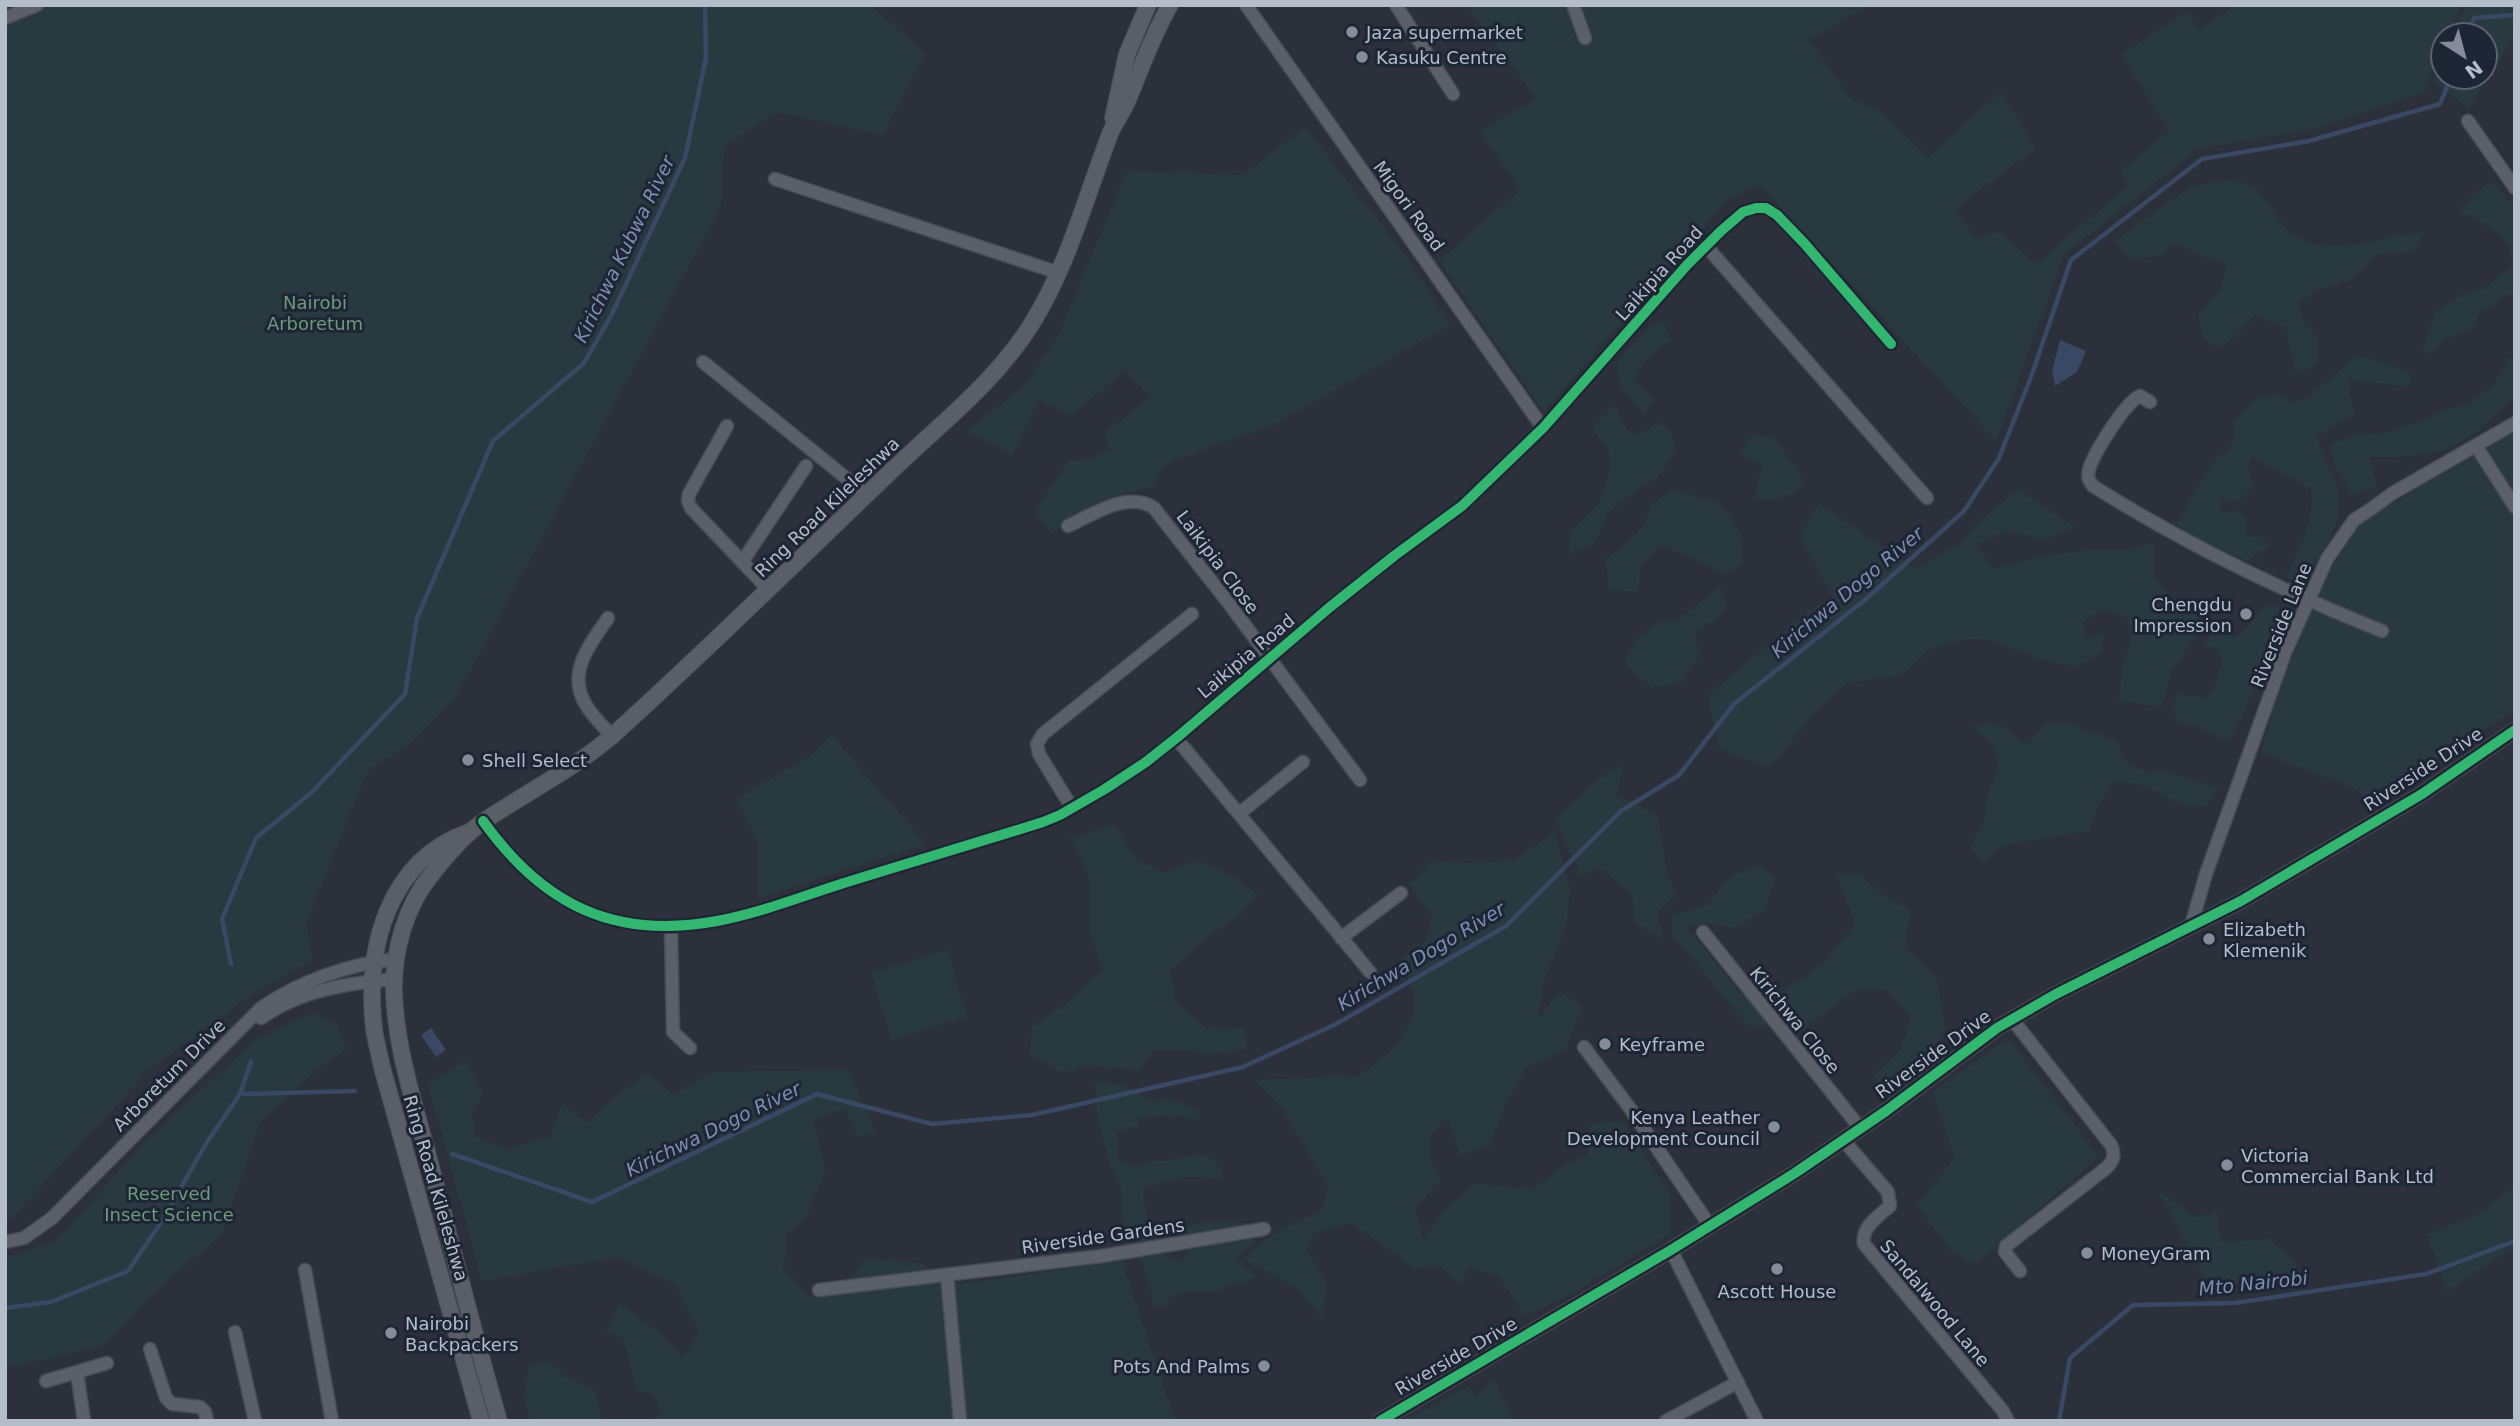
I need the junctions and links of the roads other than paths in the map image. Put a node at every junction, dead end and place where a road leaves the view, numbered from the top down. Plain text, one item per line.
1 (37, 5) edge
2 (1148, 5) edge
3 (1170, 5) edge
4 (1246, 5) edge
5 (1396, 5) edge
6 (1573, 5) edge
7 (5, 18) edge
8 (1585, 38) dead end
9 (1453, 94) dead end
10 (2468, 121) dead end
11 (1111, 131) junction
12 (775, 179) dead end
13 (2515, 188) edge
14 (1706, 246) junction
15 (1059, 273) junction
16 (1891, 344) dead end
17 (703, 362) dead end
18 (2150, 402) dead end
19 (2515, 423) edge
20 (727, 426) dead end
21 (1543, 428) junction
22 (2476, 446) junction
23 (806, 466) dead end
24 (867, 495) junction
25 (1927, 498) dead end
26 (2515, 507) edge
27 (1068, 526) dead end
28 (742, 562) junction
29 (769, 590) junction
30 (2307, 601) junction
31 (1192, 614) dead end
32 (608, 618) dead end
33 (2382, 631) dead end
34 (1269, 660) junction
35 (2515, 730) edge
36 (612, 736) junction
37 (1176, 738) junction
38 (1303, 762) dead end
39 (1360, 780) dead end
40 (1072, 808) junction
41 (1240, 813) junction
42 (477, 826) junction
43 (1401, 893) dead end
44 (2191, 926) junction
45 (671, 927) junction
46 (1703, 932) dead end
47 (1341, 938) junction
48 (396, 959) junction
49 (375, 962) junction
50 (1370, 972) dead end
51 (395, 979) junction
52 (373, 981) junction
53 (2012, 1019) junction
54 (226, 1042) junction
55 (690, 1048) dead end
56 (1584, 1048) dead end
57 (1861, 1129) junction
58 (1844, 1141) junction
59 (1710, 1226) junction
60 (1264, 1229) dead end
61 (5, 1242) edge
62 (1671, 1250) junction
63 (305, 1269) dead end
64 (2020, 1271) dead end
65 (947, 1275) junction
66 (818, 1290) dead end
67 (235, 1332) dead end
68 (150, 1349) dead end
69 (107, 1363) dead end
70 (77, 1372) junction
71 (46, 1381) dead end
72 (1738, 1382) junction
73 (84, 1421) edge
74 (207, 1421) edge
75 (255, 1421) edge
76 (332, 1421) edge
77 (481, 1421) edge
78 (499, 1421) edge
79 (960, 1421) edge
80 (1380, 1421) edge
81 (1666, 1421) edge
82 (1757, 1421) edge
83 (2008, 1421) edge

1 - 7 street
2 - 11 main road, Ring Road Kileleshwa
3 - 11 main road, Ring Road Kileleshwa
4 - 21 street, Migori Road
5 - 9 street
6 - 8 street
10 - 13 street
11 - 15 main road, Ring Road Kileleshwa
12 - 15 street
14 - 16 street, Laikipia Road
14 - 21 street, Laikipia Road
14 - 25 street
15 - 24 main road, Ring Road Kileleshwa
17 - 24 street
18 - 30 street
19 - 22 street, Riverside Lane
20 - 28 street
21 - 34 street, Laikipia Road
22 - 26 street
22 - 30 street, Riverside Lane
23 - 28 street
24 - 29 main road, Ring Road Kileleshwa
27 - 34 street, Laikipia Close
28 - 29 street
29 - 36 main road, Ring Road Kileleshwa
30 - 33 street
30 - 44 street, Riverside Lane
31 - 40 street
32 - 36 street
34 - 37 street, Laikipia Road
34 - 39 street, Laikipia Close
35 - 44 street, Riverside Drive
36 - 42 main road, Ring Road Kileleshwa
37 - 40 street, Laikipia Road
37 - 41 street
38 - 41 street
40 - 45 street, Laikipia Road
41 - 47 street
42 - 45 street, Laikipia Road
42 - 48 main road, Ring Road Kileleshwa
42 - 49 main road, Ring Road Kileleshwa
43 - 47 street
44 - 53 street, Riverside Drive
45 - 55 street
46 - 57 street, Kirichwa Close
47 - 50 street
48 - 49 street, Arboretum Drive
48 - 51 main road, Ring Road Kileleshwa
49 - 52 main road, Ring Road Kileleshwa
49 - 54 street, Arboretum Drive
51 - 52 street
51 - 78 main road, Ring Road Kileleshwa
52 - 54 street
52 - 77 main road, Ring Road Kileleshwa
53 - 57 street, Riverside Drive
53 - 64 street
54 - 61 street, Arboretum Drive
56 - 59 street
57 - 58 street, Riverside Drive
58 - 59 street, Riverside Drive
58 - 83 street, Sandalwood Lane
59 - 62 street, Riverside Drive
60 - 65 street, Riverside Gardens
62 - 72 street
62 - 80 street, Riverside Drive
63 - 76 street
65 - 66 street, Riverside Gardens
65 - 79 street
67 - 75 street
68 - 74 street
69 - 70 street
70 - 71 street
70 - 73 street
72 - 81 street
72 - 82 street

